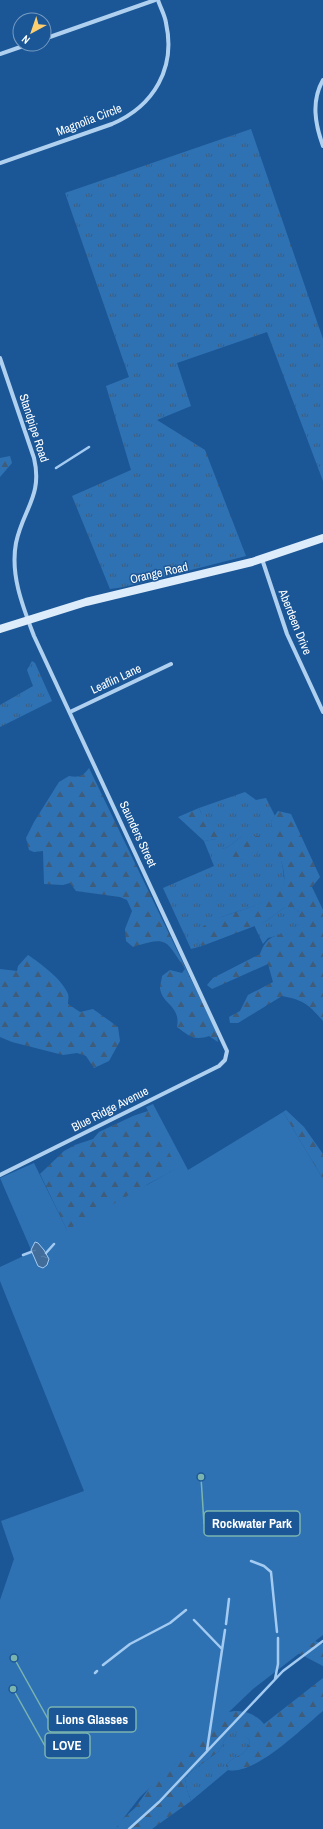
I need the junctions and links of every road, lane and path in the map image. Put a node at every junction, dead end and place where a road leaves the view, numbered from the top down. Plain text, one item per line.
1 (156, 0) edge
2 (52, 36) edge
3 (12, 50) edge
4 (0, 54) edge
5 (323, 80) edge
6 (323, 146) edge
7 (0, 163) edge
8 (0, 358) edge
9 (323, 538) edge
10 (262, 559) junction
11 (28, 620) junction
12 (0, 629) edge
13 (171, 664) dead end
14 (70, 712) junction
15 (323, 712) edge
16 (227, 1056) joint
17 (0, 1175) edge

1 - 2 street
1 - 7 street, Magnolia Circle
3 - 4 street
5 - 6 street
8 - 11 street, Standpipe Road
9 - 10 main road, Orange Road
10 - 11 main road, Orange Road
10 - 15 street, Aberdeen Drive
11 - 12 main road, Orange Road
11 - 14 street, Saunders Street
13 - 14 street, Leaflin Lane
14 - 16 street, Saunders Street
16 - 17 street, Blue Ridge Avenue

